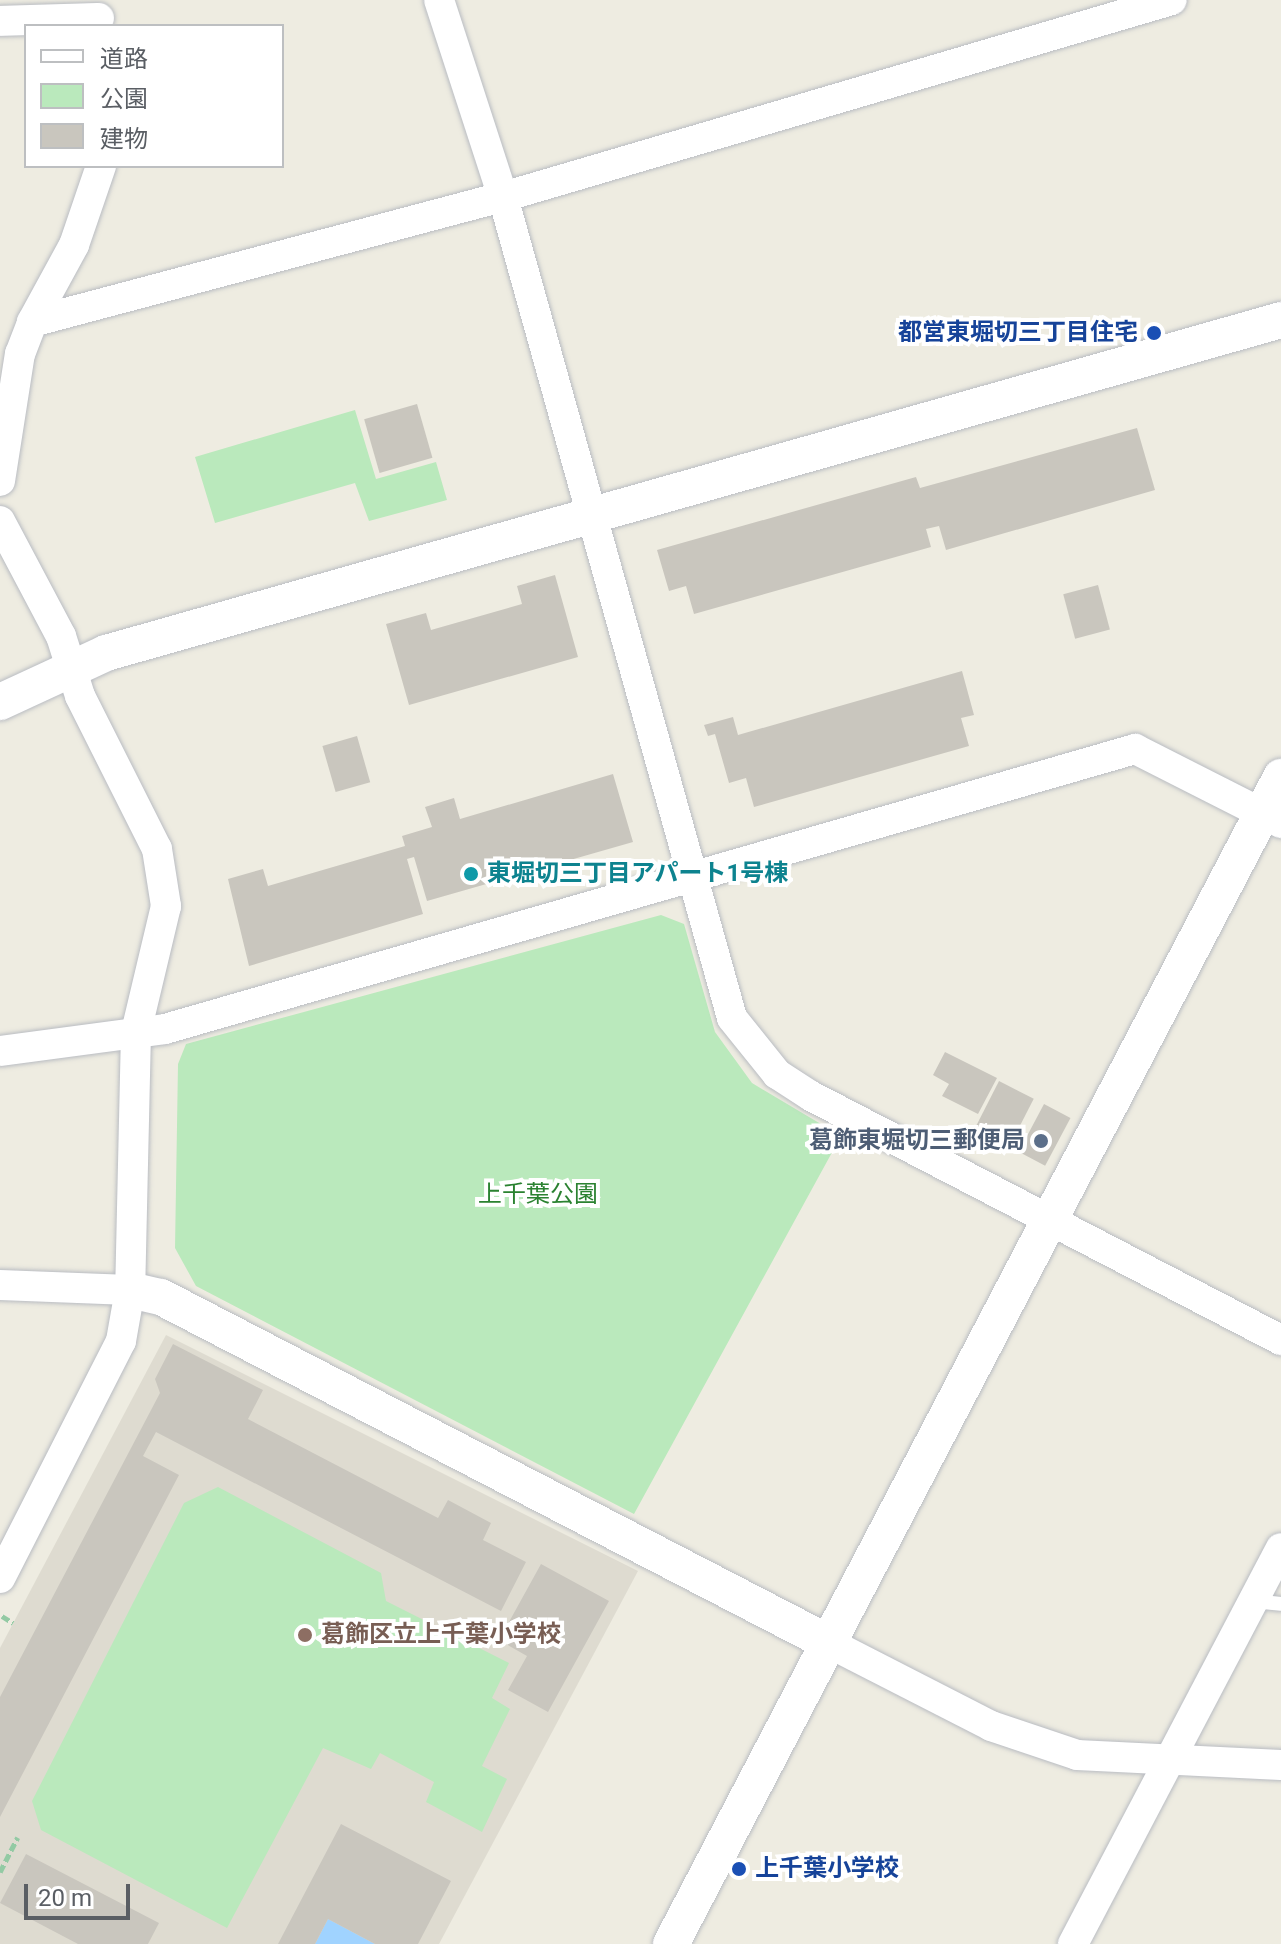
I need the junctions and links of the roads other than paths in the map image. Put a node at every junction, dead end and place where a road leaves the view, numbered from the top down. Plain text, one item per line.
1 (439, 0) edge
2 (1172, 0) edge
3 (101, 15) edge
4 (0, 21) edge
5 (100, 168) edge
6 (503, 197) junction
7 (1281, 320) edge
8 (32, 322) junction
9 (0, 481) edge
10 (587, 516) junction
11 (0, 521) edge
12 (72, 664) junction
13 (0, 702) edge
14 (1281, 777) edge
15 (1272, 818) edge
16 (689, 878) junction
17 (136, 1032) junction
18 (0, 1051) edge
19 (1049, 1220) junction
20 (0, 1285) edge
21 (130, 1290) junction
22 (1281, 1340) edge
23 (8, 1545) edge
24 (1281, 1548) edge
25 (0, 1578) edge
26 (1267, 1602) edge
27 (829, 1643) junction
28 (1171, 1759) junction
29 (1281, 1765) edge
30 (671, 1944) edge
31 (1073, 1944) edge

1 - 6 street
2 - 6 street
3 - 4 street
5 - 8 street
6 - 8 street
6 - 10 street
7 - 10 street
8 - 9 street
10 - 12 street
10 - 16 street
11 - 12 street
12 - 13 street
12 - 17 street
14 - 15 street
15 - 16 street
15 - 19 street
16 - 17 street
16 - 19 street
17 - 18 street
17 - 21 street
19 - 22 street
19 - 27 street
20 - 21 street
21 - 23 street
21 - 27 street
23 - 25 street
24 - 26 street
26 - 28 street
27 - 28 street
27 - 30 street
28 - 29 street
28 - 31 street

